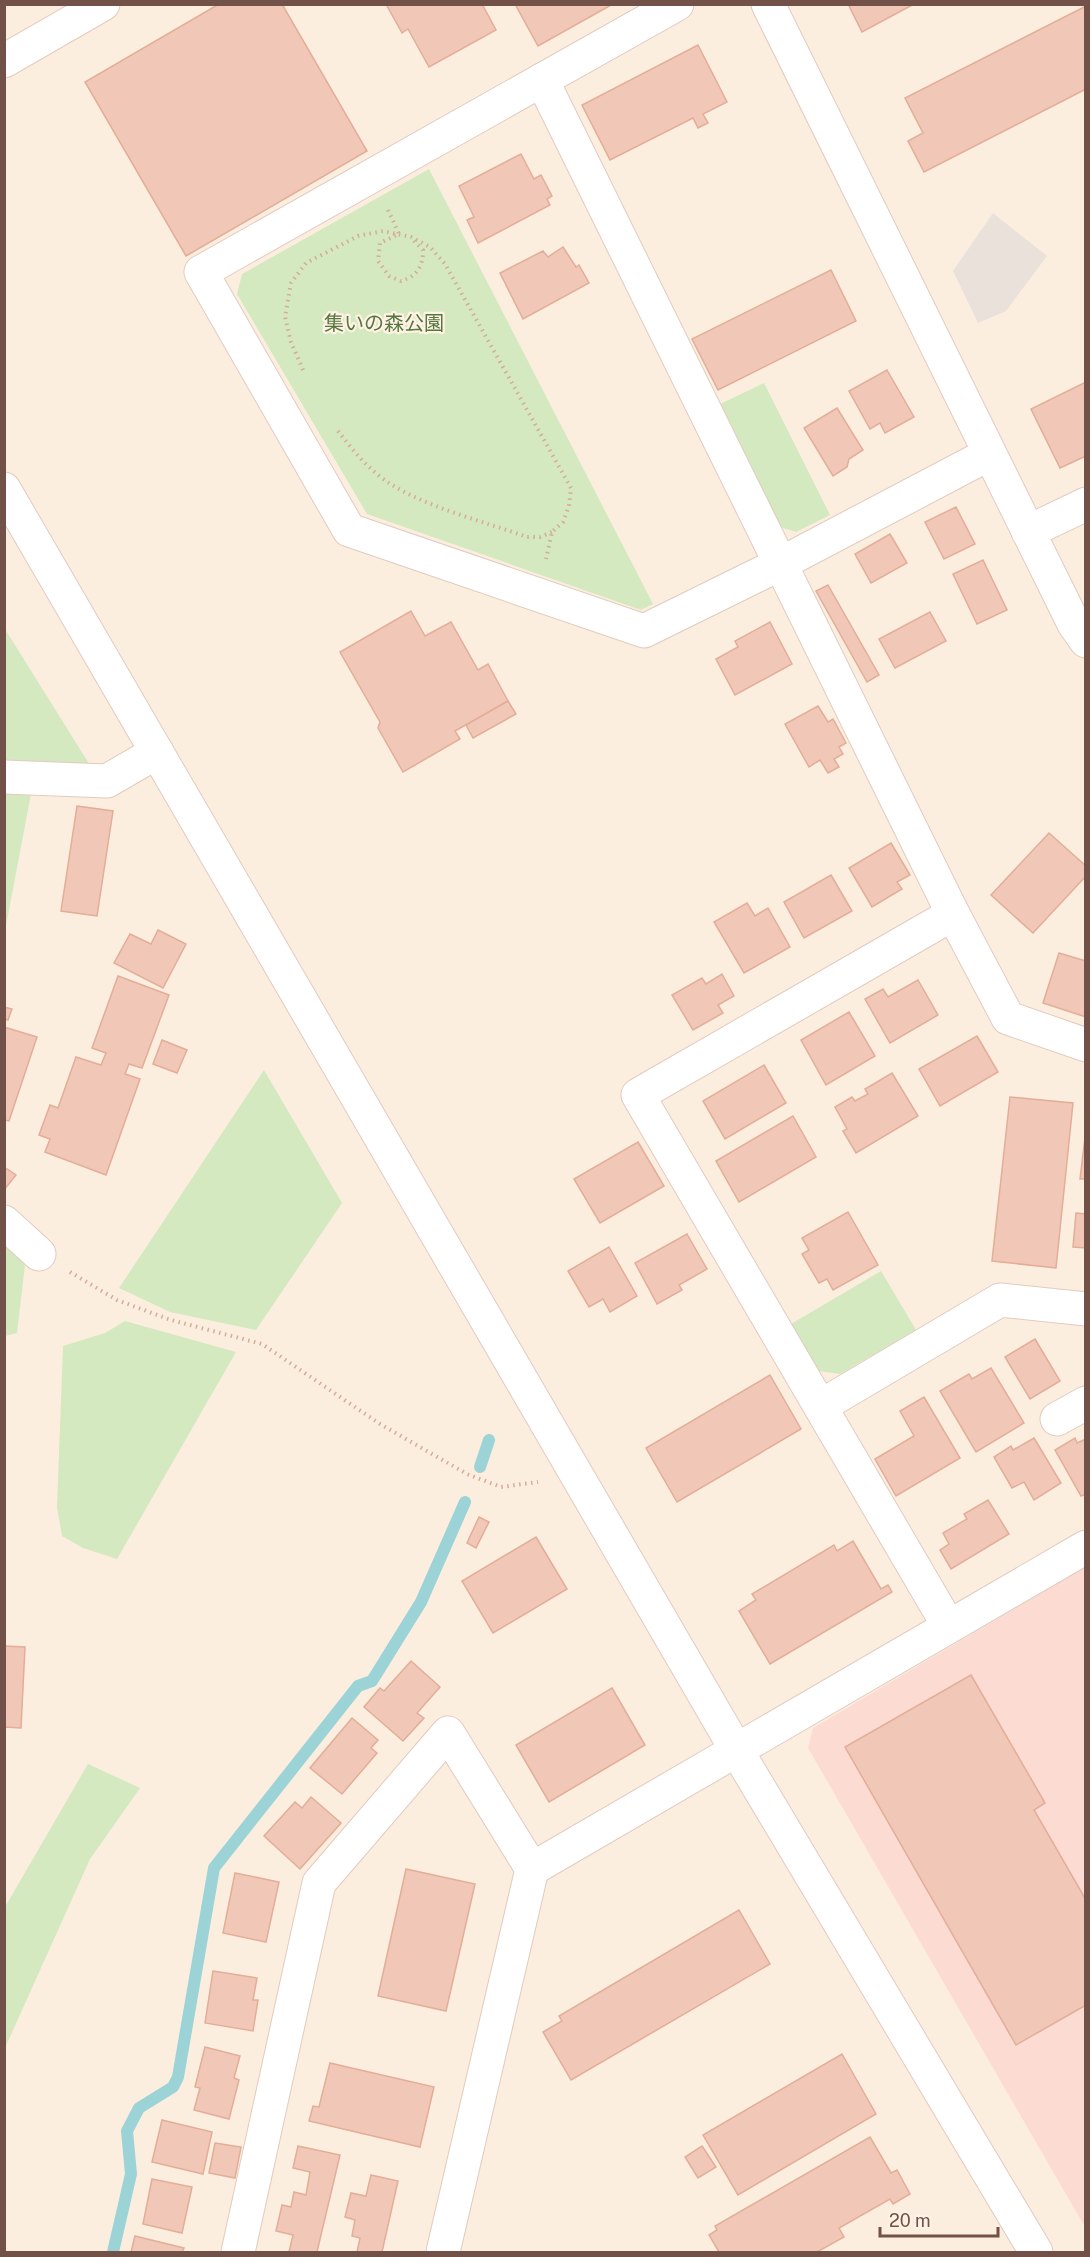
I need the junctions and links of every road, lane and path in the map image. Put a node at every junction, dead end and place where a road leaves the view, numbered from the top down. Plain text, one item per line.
1 (103, 4) edge
2 (677, 4) edge
3 (768, 4) edge
4 (4, 61) edge
5 (542, 80) junction
6 (399, 234) junction
7 (411, 237) junction
8 (304, 372) dead end
9 (332, 423) dead end
10 (988, 454) junction
11 (4, 489) edge
12 (1086, 504) edge
13 (1028, 532) junction
14 (780, 564) junction
15 (1086, 641) edge
16 (157, 752) junction
17 (4, 777) edge
18 (953, 914) junction
19 (1086, 1045) edge
20 (4, 1222) edge
21 (39, 1254) joint
22 (1086, 1309) edge
23 (1086, 1403) edge
24 (821, 1406) junction
25 (1057, 1419) dead end
26 (571, 1466) junction
27 (1086, 1547) edge
28 (948, 1625) junction
29 (737, 1751) junction
30 (532, 1869) junction
31 (238, 2253) edge
32 (443, 2253) edge
33 (1036, 2253) edge

1 - 4 street
2 - 5 street
3 - 10 street
5 - 14 street
5 - 14 street
6 - 7 path
6 - 7 path
6 - 8 path
7 - 9 path
10 - 13 street
10 - 14 street
11 - 16 street
12 - 13 street
13 - 15 street
14 - 18 street
16 - 17 street
16 - 26 street
18 - 19 street
18 - 24 street
20 - 21 street
21 - 26 path
22 - 24 street
23 - 25 street
24 - 28 street
26 - 29 street
27 - 28 street
28 - 29 street
29 - 30 street
29 - 33 street
30 - 31 street
30 - 32 street

